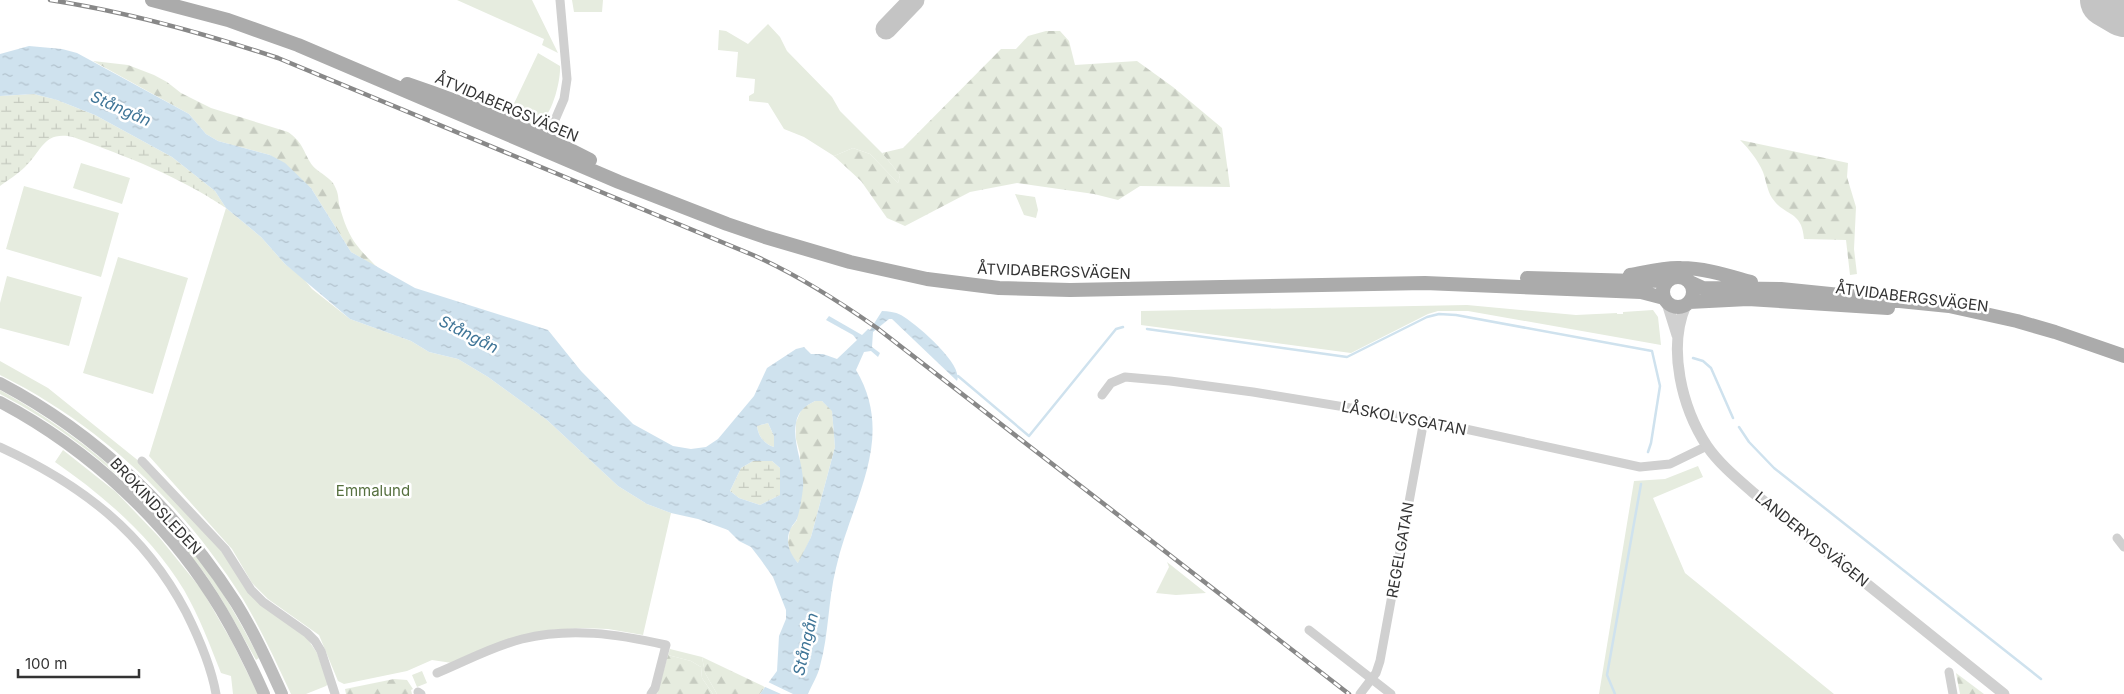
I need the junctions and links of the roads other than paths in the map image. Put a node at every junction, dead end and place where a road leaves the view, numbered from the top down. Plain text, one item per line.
1 (152, 0) edge
2 (560, 0) edge
3 (545, 144) junction
4 (1592, 279) junction
5 (1668, 280) junction
6 (1690, 282) junction
7 (1425, 283) junction
8 (1781, 289) junction
9 (1666, 301) junction
10 (1688, 304) junction
11 (1679, 346) junction
12 (2124, 356) edge
13 (2124, 364) edge
14 (0, 383) edge
15 (1102, 395) dead end
16 (0, 402) edge
17 (1424, 420) junction
18 (1707, 446) junction
19 (0, 447) edge
20 (142, 460) dead end
21 (2117, 538) dead end
22 (2124, 547) edge
23 (1309, 630) dead end
24 (1949, 672) dead end
25 (436, 673) dead end
26 (1371, 679) junction
27 (216, 694) edge
28 (264, 694) edge
29 (282, 694) edge
30 (335, 694) edge
31 (651, 694) edge
32 (1360, 694) edge
33 (1391, 694) edge
34 (1953, 694) edge
35 (2004, 694) edge

1 - 3 main road, ÅTVIDABERGSVÄGEN
2 - 3 street
3 - 7 main road, ÅTVIDABERGSVÄGEN
4 - 5 main road, ÅTVIDABERGSVÄGEN
4 - 7 main road, ÅTVIDABERGSVÄGEN
4 - 8 main road, ÅTVIDABERGSVÄGEN
5 - 6 main road
5 - 9 main road
6 - 8 main road, ÅTVIDABERGSVÄGEN
6 - 10 main road
7 - 9 main road, ÅTVIDABERGSVÄGEN
8 - 12 main road, ÅTVIDABERGSVÄGEN
9 - 10 main road
9 - 11 street, LANDERYDSVÄGEN
10 - 11 street, LANDERYDSVÄGEN
10 - 13 main road, ÅTVIDABERGSVÄGEN
11 - 18 street, LANDERYDSVÄGEN
14 - 29 main road, BROKINDSLEDEN
15 - 17 street, LÅSKOLVSGATAN
16 - 28 main road, BROKINDSLEDEN
17 - 18 street, LÅSKOLVSGATAN
17 - 26 street, REGELGATAN
18 - 35 street, LANDERYDSVÄGEN
19 - 27 street
20 - 30 street
21 - 22 street
23 - 26 street
24 - 34 street
25 - 31 street
26 - 32 street, REGELGATAN
26 - 33 street

